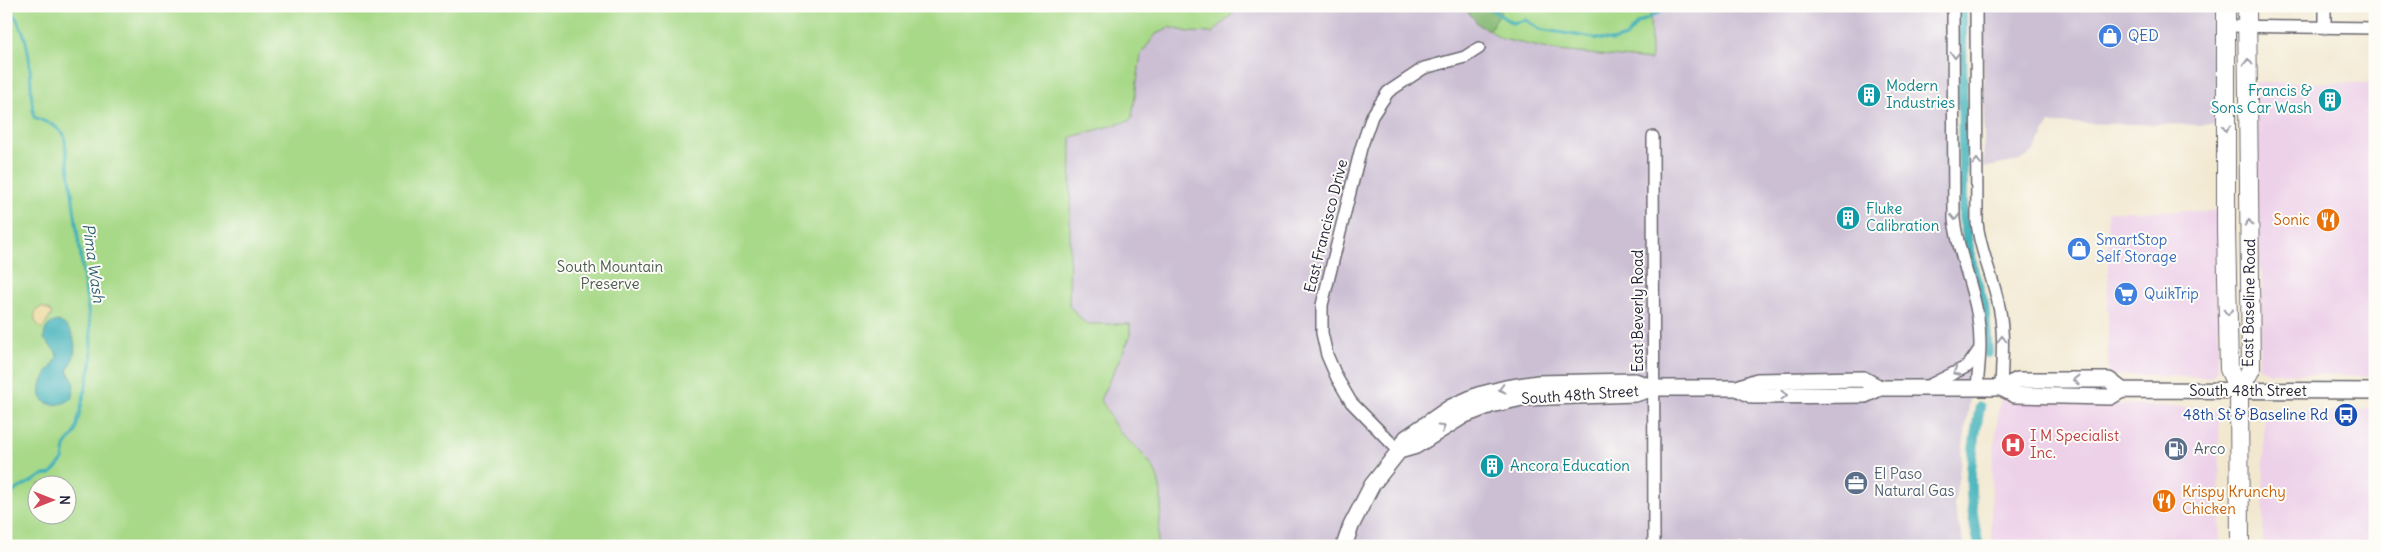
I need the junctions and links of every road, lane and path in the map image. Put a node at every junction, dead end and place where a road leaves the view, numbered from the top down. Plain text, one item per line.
1 (1953, 6) edge
2 (1976, 6) edge
3 (2226, 6) edge
4 (2247, 6) edge
5 (2325, 6) edge
6 (2226, 26) junction
7 (2247, 27) junction
8 (2325, 28) junction
9 (2375, 28) edge
10 (1478, 48) dead end
11 (1653, 137) dead end
12 (1981, 346) junction
13 (1654, 388) junction
14 (1923, 388) junction
15 (1977, 388) junction
16 (2001, 388) junction
17 (2239, 391) junction
18 (2375, 391) edge
19 (1399, 451) junction
20 (1344, 546) edge
21 (1654, 546) edge
22 (2240, 546) edge

1 -> 12 street
16 -> 2 street
3 - 6 main road, East Baseline Road
4 - 7 main road, East Baseline Road
5 - 8 street
6 - 7 street
6 -> 17 main road, East Baseline Road
7 - 8 street
17 -> 7 main road, East Baseline Road
8 - 9 street
10 - 19 street, East Francisco Drive
11 - 13 street, East Beverly Road
12 -> 14 street
12 - 15 street
13 - 14 main road, South 48th Street
13 - 19 main road, South 48th Street
13 - 21 street, East Beverly Road
14 - 15 main road, South 48th Street
15 - 16 main road, South 48th Street
16 - 17 main road, South 48th Street
17 - 18 main road, South 48th Street
17 - 22 main road
19 - 20 main road, South 48th Street

